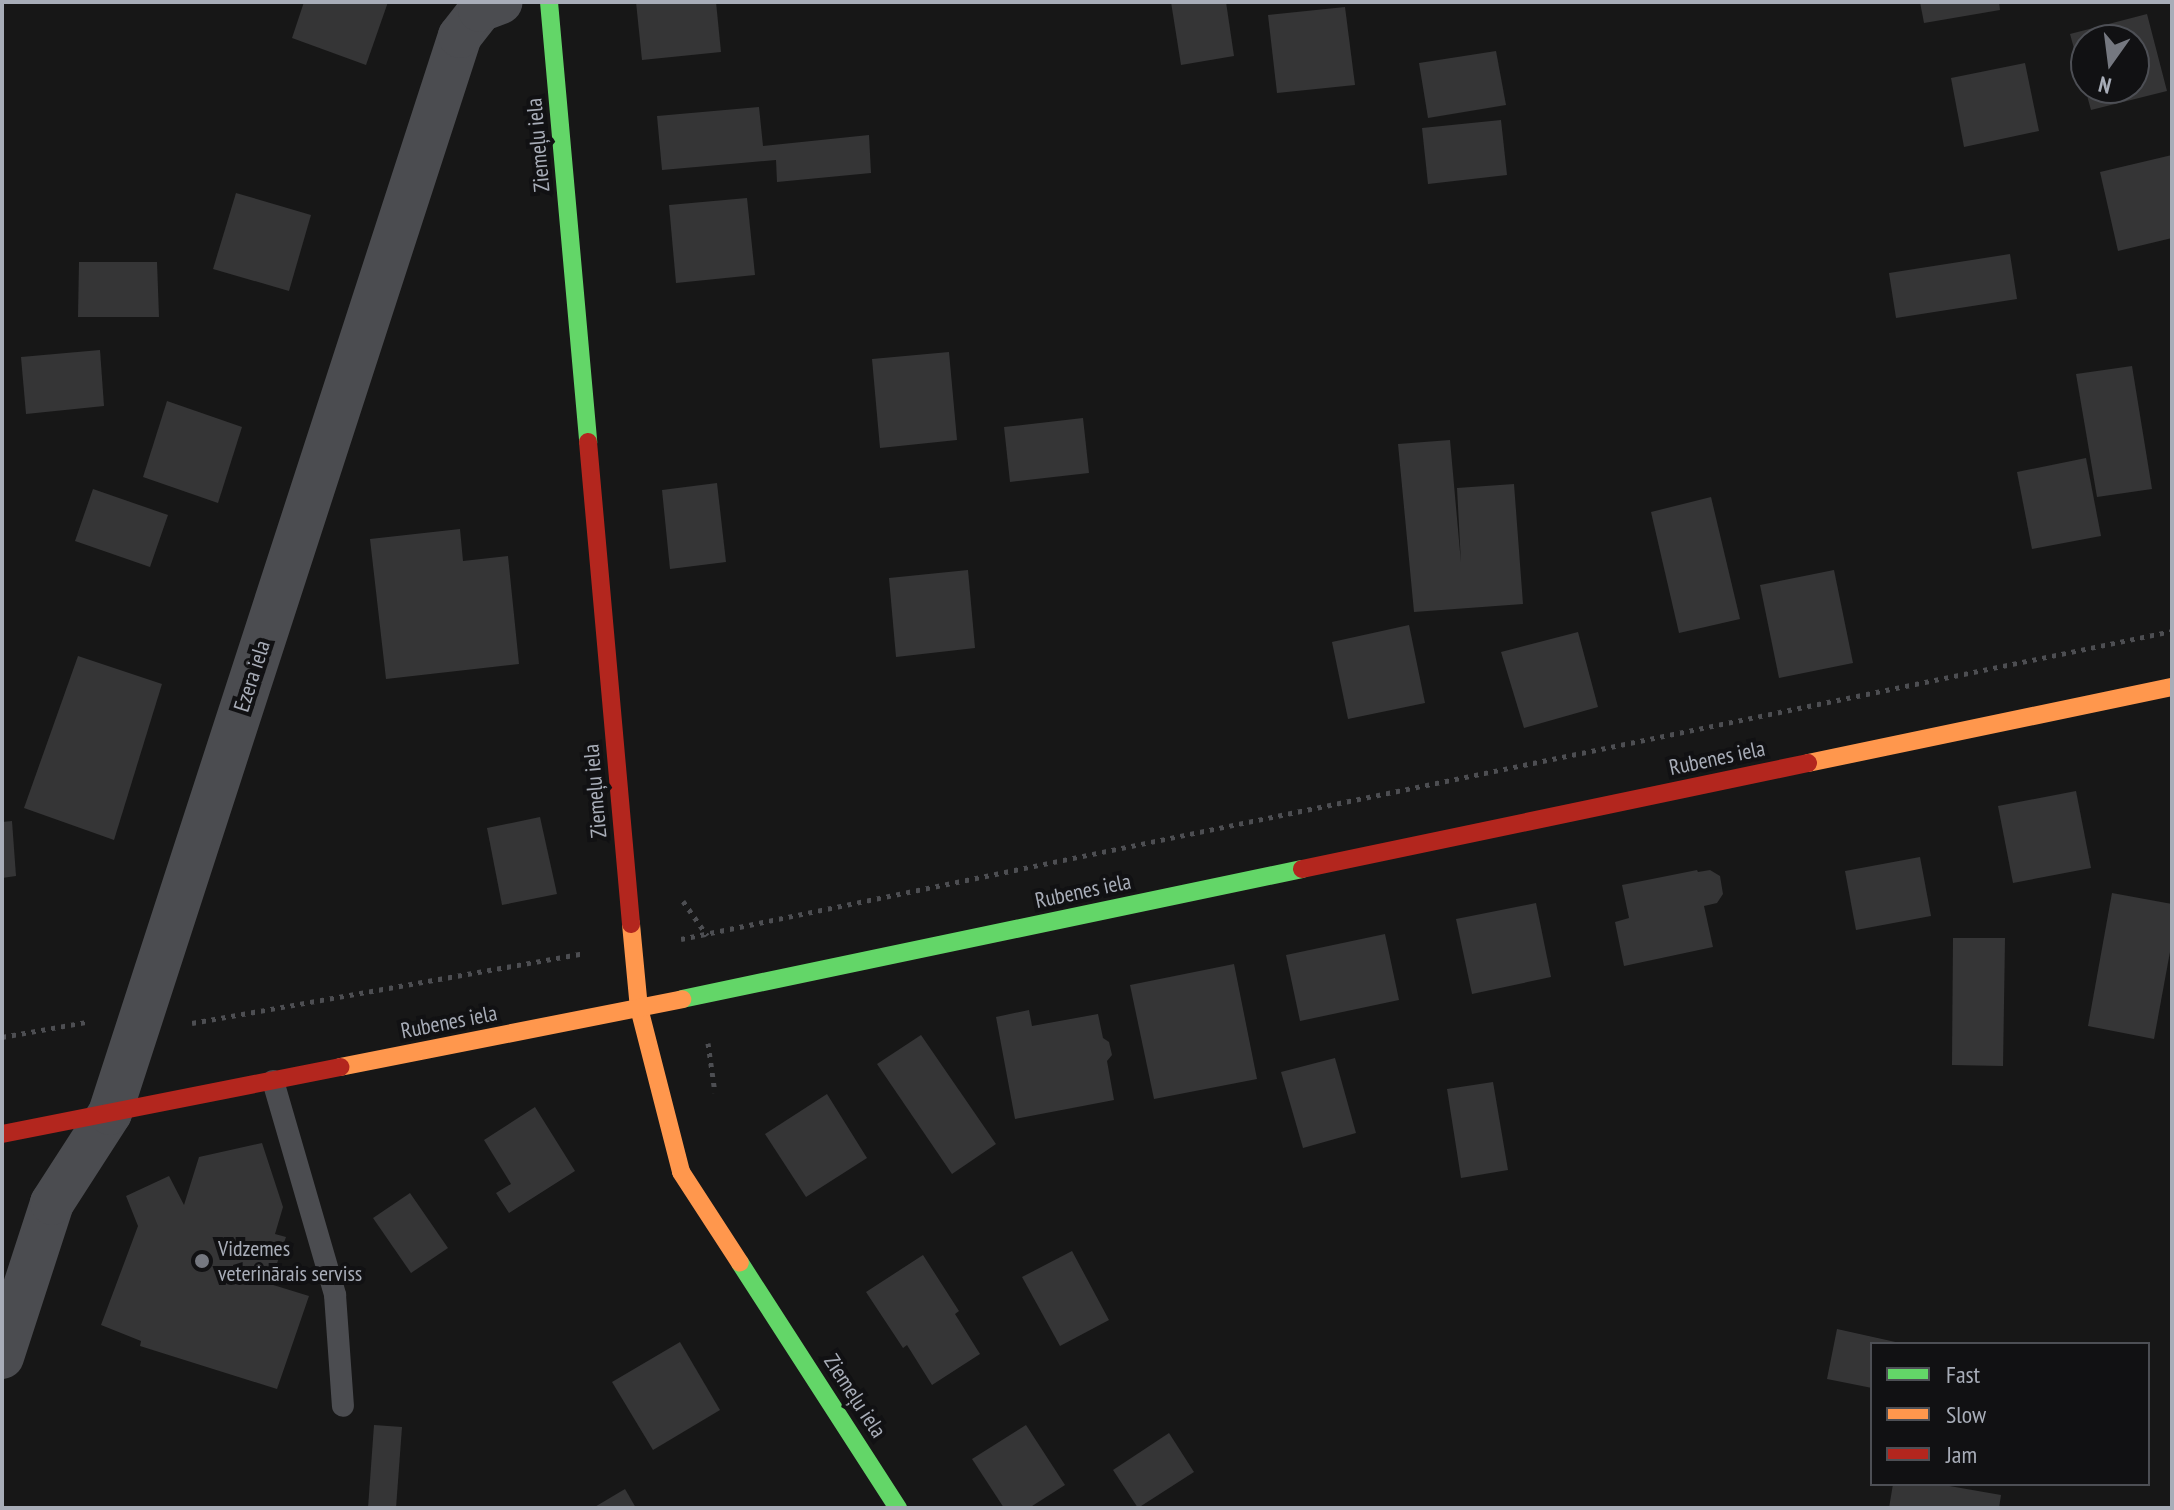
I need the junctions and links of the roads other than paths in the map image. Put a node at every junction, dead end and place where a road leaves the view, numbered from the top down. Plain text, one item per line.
1 (501, 2) edge
2 (549, 2) edge
3 (2172, 687) edge
4 (639, 1008) junction
5 (273, 1081) junction
6 (110, 1113) junction
7 (2, 1134) edge
8 (2, 1357) edge
9 (343, 1406) dead end
10 (898, 1508) edge

1 - 6 street, Ezera iela
2 - 4 main road, Ziemeļu iela
3 - 4 main road, Rubenes iela
4 - 5 main road, Rubenes iela
4 - 10 main road, Ziemeļu iela
5 - 6 main road, Rubenes iela
5 - 9 lane
6 - 7 main road, Rubenes iela
6 - 8 street, Ezera iela

